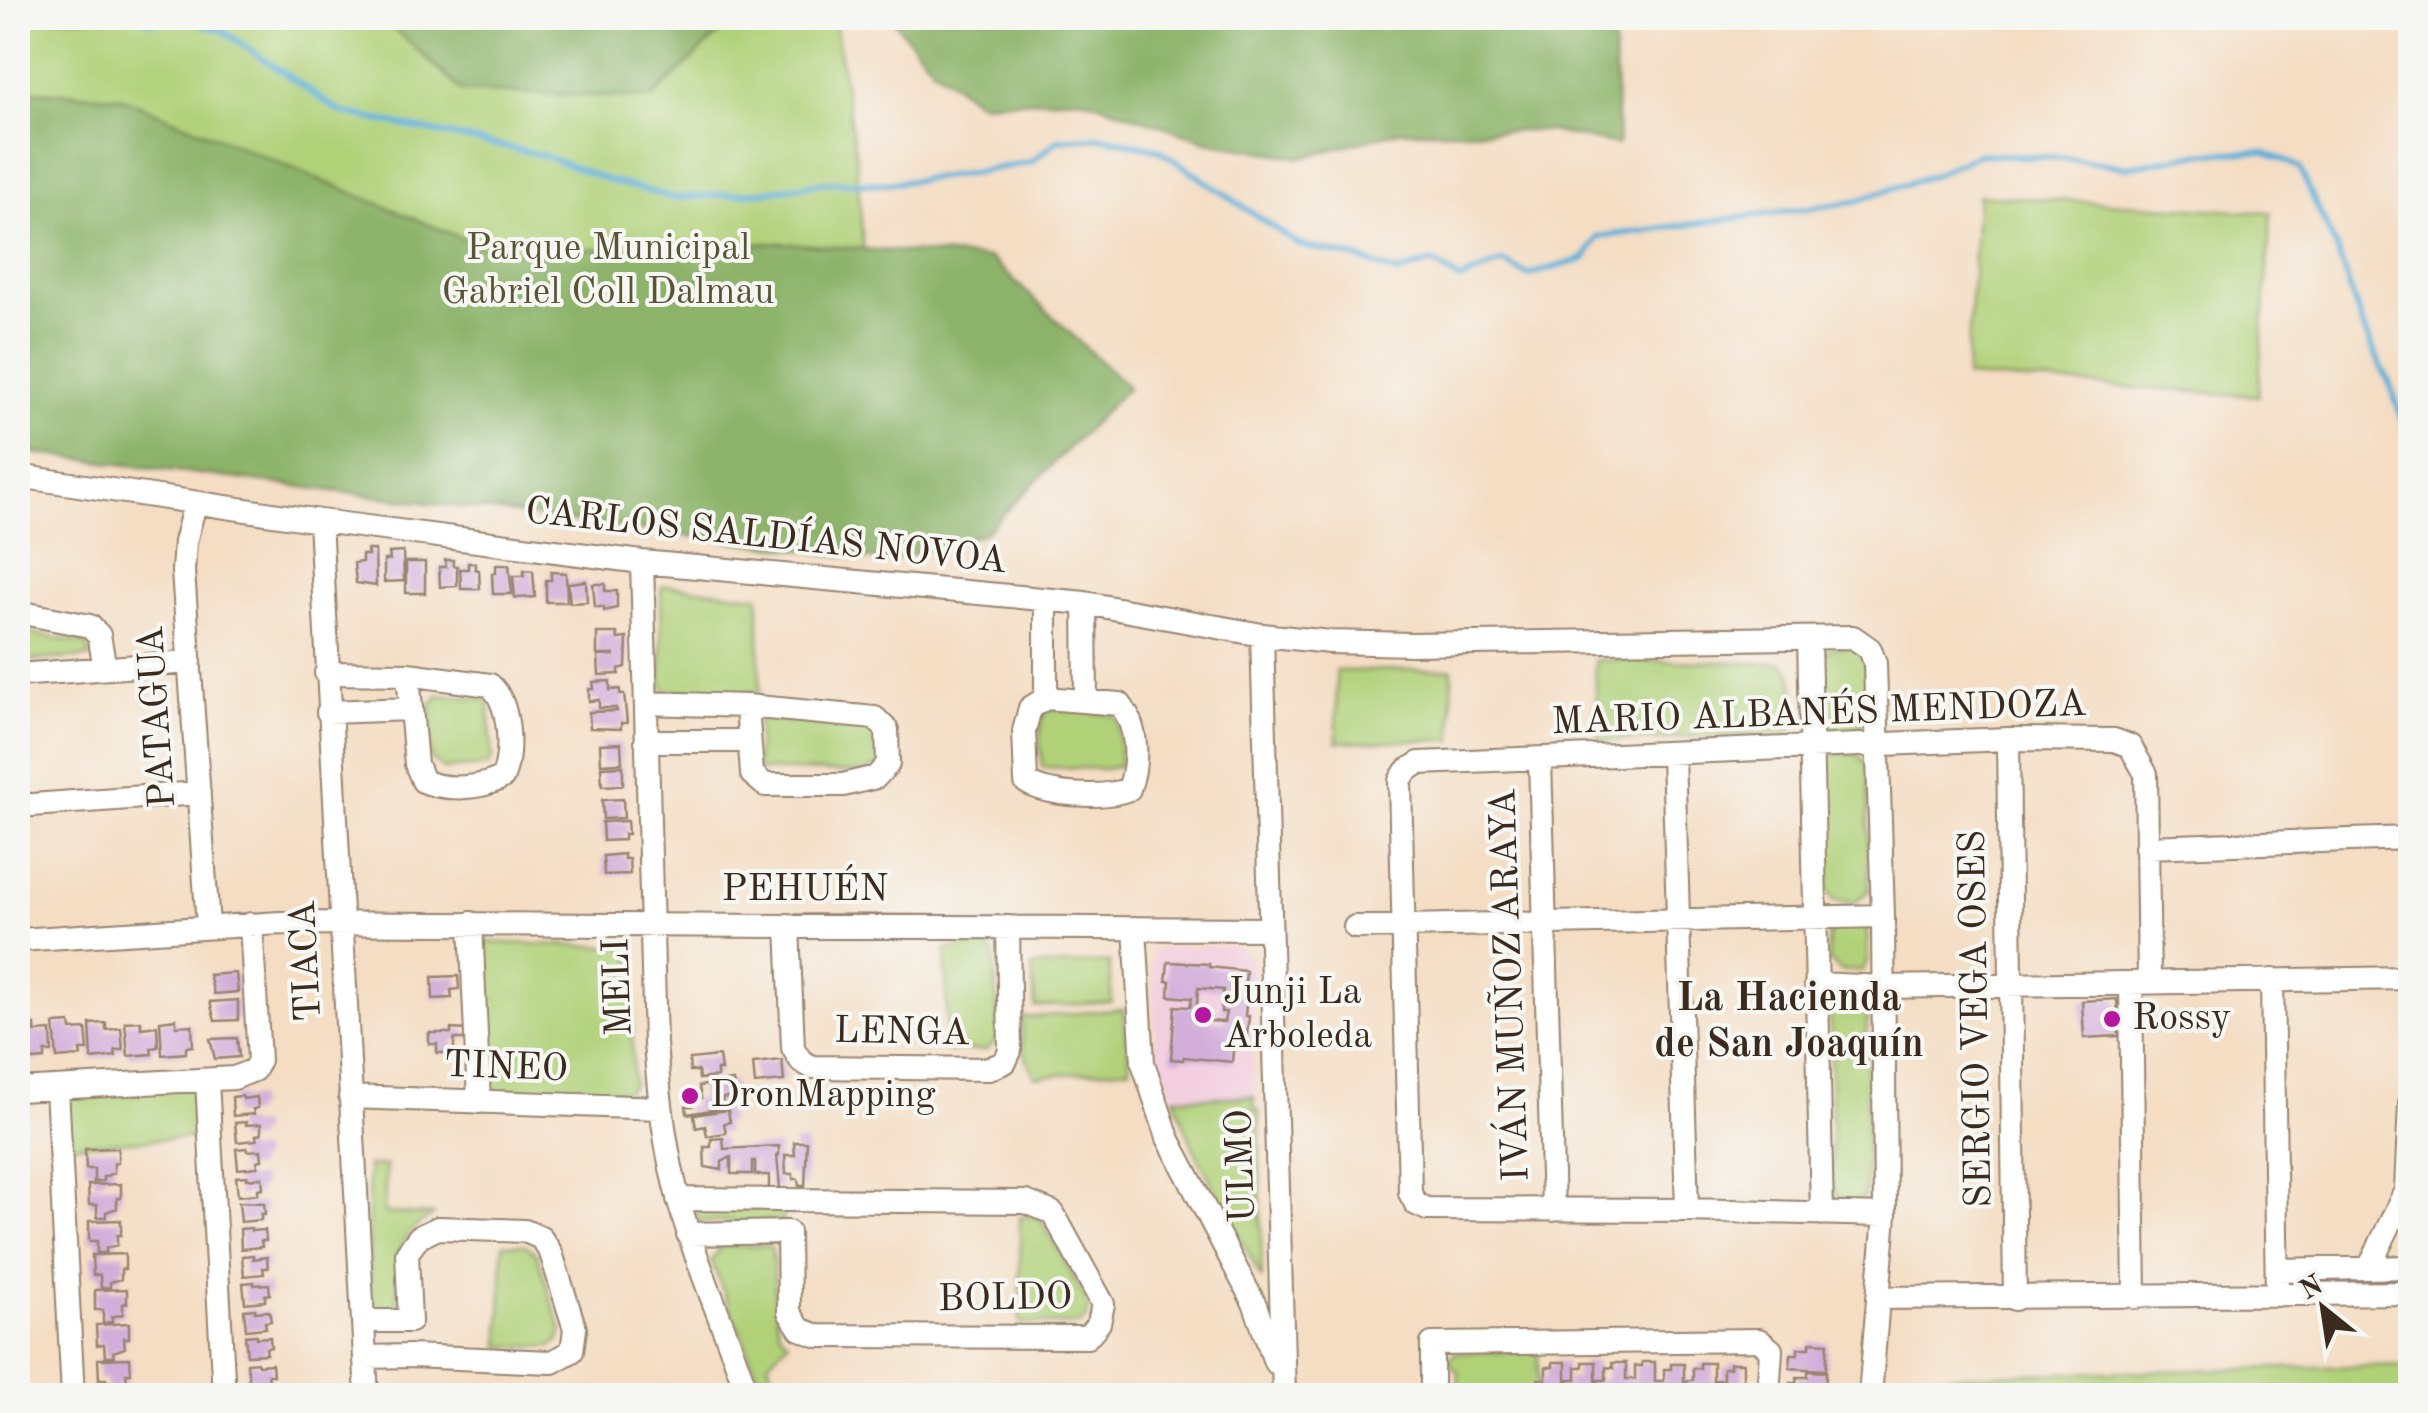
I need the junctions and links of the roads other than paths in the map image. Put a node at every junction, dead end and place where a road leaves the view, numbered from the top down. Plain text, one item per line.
1 (18, 476) edge
2 (194, 504) junction
3 (320, 522) junction
4 (642, 562) junction
5 (1046, 601) junction
6 (1084, 603) junction
7 (18, 612) edge
8 (1262, 635) junction
9 (1808, 638) junction
10 (190, 662) junction
11 (105, 668) junction
12 (326, 673) junction
13 (408, 674) junction
14 (18, 675) edge
15 (1046, 698) junction
16 (1086, 700) junction
17 (646, 703) junction
18 (747, 706) junction
19 (411, 709) junction
20 (328, 712) junction
21 (2008, 739) junction
22 (646, 741) junction
23 (748, 741) junction
24 (1877, 746) junction
25 (1811, 749) junction
26 (1674, 754) junction
27 (1540, 758) junction
28 (199, 793) junction
29 (18, 806) edge
30 (2410, 838) edge
31 (2146, 847) junction
32 (1883, 916) junction
33 (1815, 918) junction
34 (1678, 921) junction
35 (340, 922) junction
36 (471, 923) junction
37 (251, 924) junction
38 (652, 924) junction
39 (1544, 924) junction
40 (788, 925) junction
41 (208, 926) junction
42 (1404, 926) junction
43 (1008, 927) junction
44 (1355, 927) dead end
45 (1135, 928) junction
46 (1270, 928) junction
47 (18, 940) edge
48 (2410, 978) edge
49 (2272, 980) junction
50 (2140, 982) junction
51 (1816, 984) junction
52 (2011, 984) junction
53 (1884, 986) junction
54 (207, 1080) junction
55 (57, 1088) junction
56 (18, 1090) edge
57 (350, 1098) junction
58 (479, 1102) junction
59 (2410, 1103) edge
60 (660, 1108) junction
61 (678, 1199) junction
62 (788, 1200) junction
63 (1553, 1210) junction
64 (1687, 1210) junction
65 (1822, 1214) junction
66 (1885, 1214) junction
67 (788, 1232) junction
68 (688, 1234) junction
69 (2410, 1267) edge
70 (2369, 1268) junction
71 (2277, 1270) junction
72 (2410, 1292) edge
73 (2277, 1295) junction
74 (2135, 1297) junction
75 (1878, 1298) junction
76 (2015, 1299) junction
77 (364, 1321) junction
78 (410, 1321) junction
79 (411, 1356) junction
80 (365, 1358) junction
81 (1284, 1390) edge
82 (73, 1396) edge
83 (224, 1396) edge
84 (367, 1396) edge
85 (748, 1396) edge
86 (1432, 1396) edge
87 (1768, 1396) edge
88 (1870, 1396) edge

1 - 2 street, CARLOS SALDÍAS NOVOA
2 - 3 street, CARLOS SALDÍAS NOVOA
2 - 10 street, PATAGUA
3 - 4 street, CARLOS SALDÍAS NOVOA
3 - 12 street, TIACA
4 - 5 street, CARLOS SALDÍAS NOVOA
4 - 17 street, MELI
5 - 6 street, CARLOS SALDÍAS NOVOA
5 - 15 street
6 - 8 street, CARLOS SALDÍAS NOVOA
6 - 16 street
7 - 11 street
8 - 9 street, CARLOS SALDÍAS NOVOA
8 - 46 street, ULMO
9 - 24 street, CARLOS SALDÍAS NOVOA
9 - 25 street
10 - 11 street
10 - 28 street, PATAGUA
11 - 14 street
12 - 13 street
12 - 20 street, TIACA
13 - 19 street
13 - 19 street
15 - 16 street
15 - 16 street
17 - 18 street
17 - 22 street, MELI
18 - 23 street
18 - 23 street
19 - 20 street
20 - 35 street, TIACA
21 - 24 street, MARIO ALBANÉS MENDOZA
21 - 31 street, MARIO ALBANÉS MENDOZA
21 - 52 street, SERGIO VEGA OSES
22 - 23 street
22 - 38 street, MELI
24 - 25 street, MARIO ALBANÉS MENDOZA
24 - 32 street
25 - 26 street, MARIO ALBANÉS MENDOZA
25 - 33 street
26 - 27 street, MARIO ALBANÉS MENDOZA
26 - 34 street
27 - 39 street, IVÁN MUÑOZ ARAYA
27 - 42 street, MARIO ALBANÉS MENDOZA
28 - 29 street
28 - 41 street, PATAGUA
30 - 31 street
31 - 50 street, MARIO ALBANÉS MENDOZA
32 - 33 street
32 - 53 street
33 - 34 street
33 - 51 street
34 - 39 street
34 - 64 street
35 - 36 street, PEHUÉN
35 - 37 street, PEHUÉN
35 - 57 street, TIACA
36 - 38 street, PEHUÉN
36 - 58 street
37 - 41 street, PEHUÉN
37 - 54 street
38 - 40 street, PEHUÉN
38 - 60 street, MELI
39 - 42 street
39 - 63 street, IVÁN MUÑOZ ARAYA
40 - 43 street, PEHUÉN
40 - 43 street, LENGA
41 - 47 street, PEHUÉN
42 - 44 street
42 - 63 street
43 - 45 street, PEHUÉN
45 - 46 street, PEHUÉN
45 - 81 street
46 - 81 street, ULMO
48 - 49 street
49 - 50 street
49 - 71 street
50 - 52 street
50 - 74 street, MARIO ALBANÉS MENDOZA
51 - 53 street
51 - 65 street
52 - 53 street
52 - 76 street, SERGIO VEGA OSES
53 - 66 street
54 - 55 street
54 - 83 street
55 - 56 street
55 - 82 street
57 - 58 street, TINEO
57 - 77 street, TIACA
58 - 60 street, TINEO
59 - 70 street
60 - 61 street, MELI
61 - 62 street, BOLDO
61 - 68 street, MELI
62 - 67 street, BOLDO
62 - 67 street, BOLDO
63 - 64 street
64 - 65 street
65 - 66 street
66 - 75 street
67 - 68 street
68 - 85 street, MELI
69 - 70 street
70 - 71 street
71 - 73 street
72 - 73 street
73 - 74 street
74 - 76 street
75 - 76 street
75 - 88 street
77 - 78 street
77 - 80 street, TIACA
78 - 79 street
78 - 79 street
79 - 80 street
80 - 84 street, TIACA
86 - 87 street

